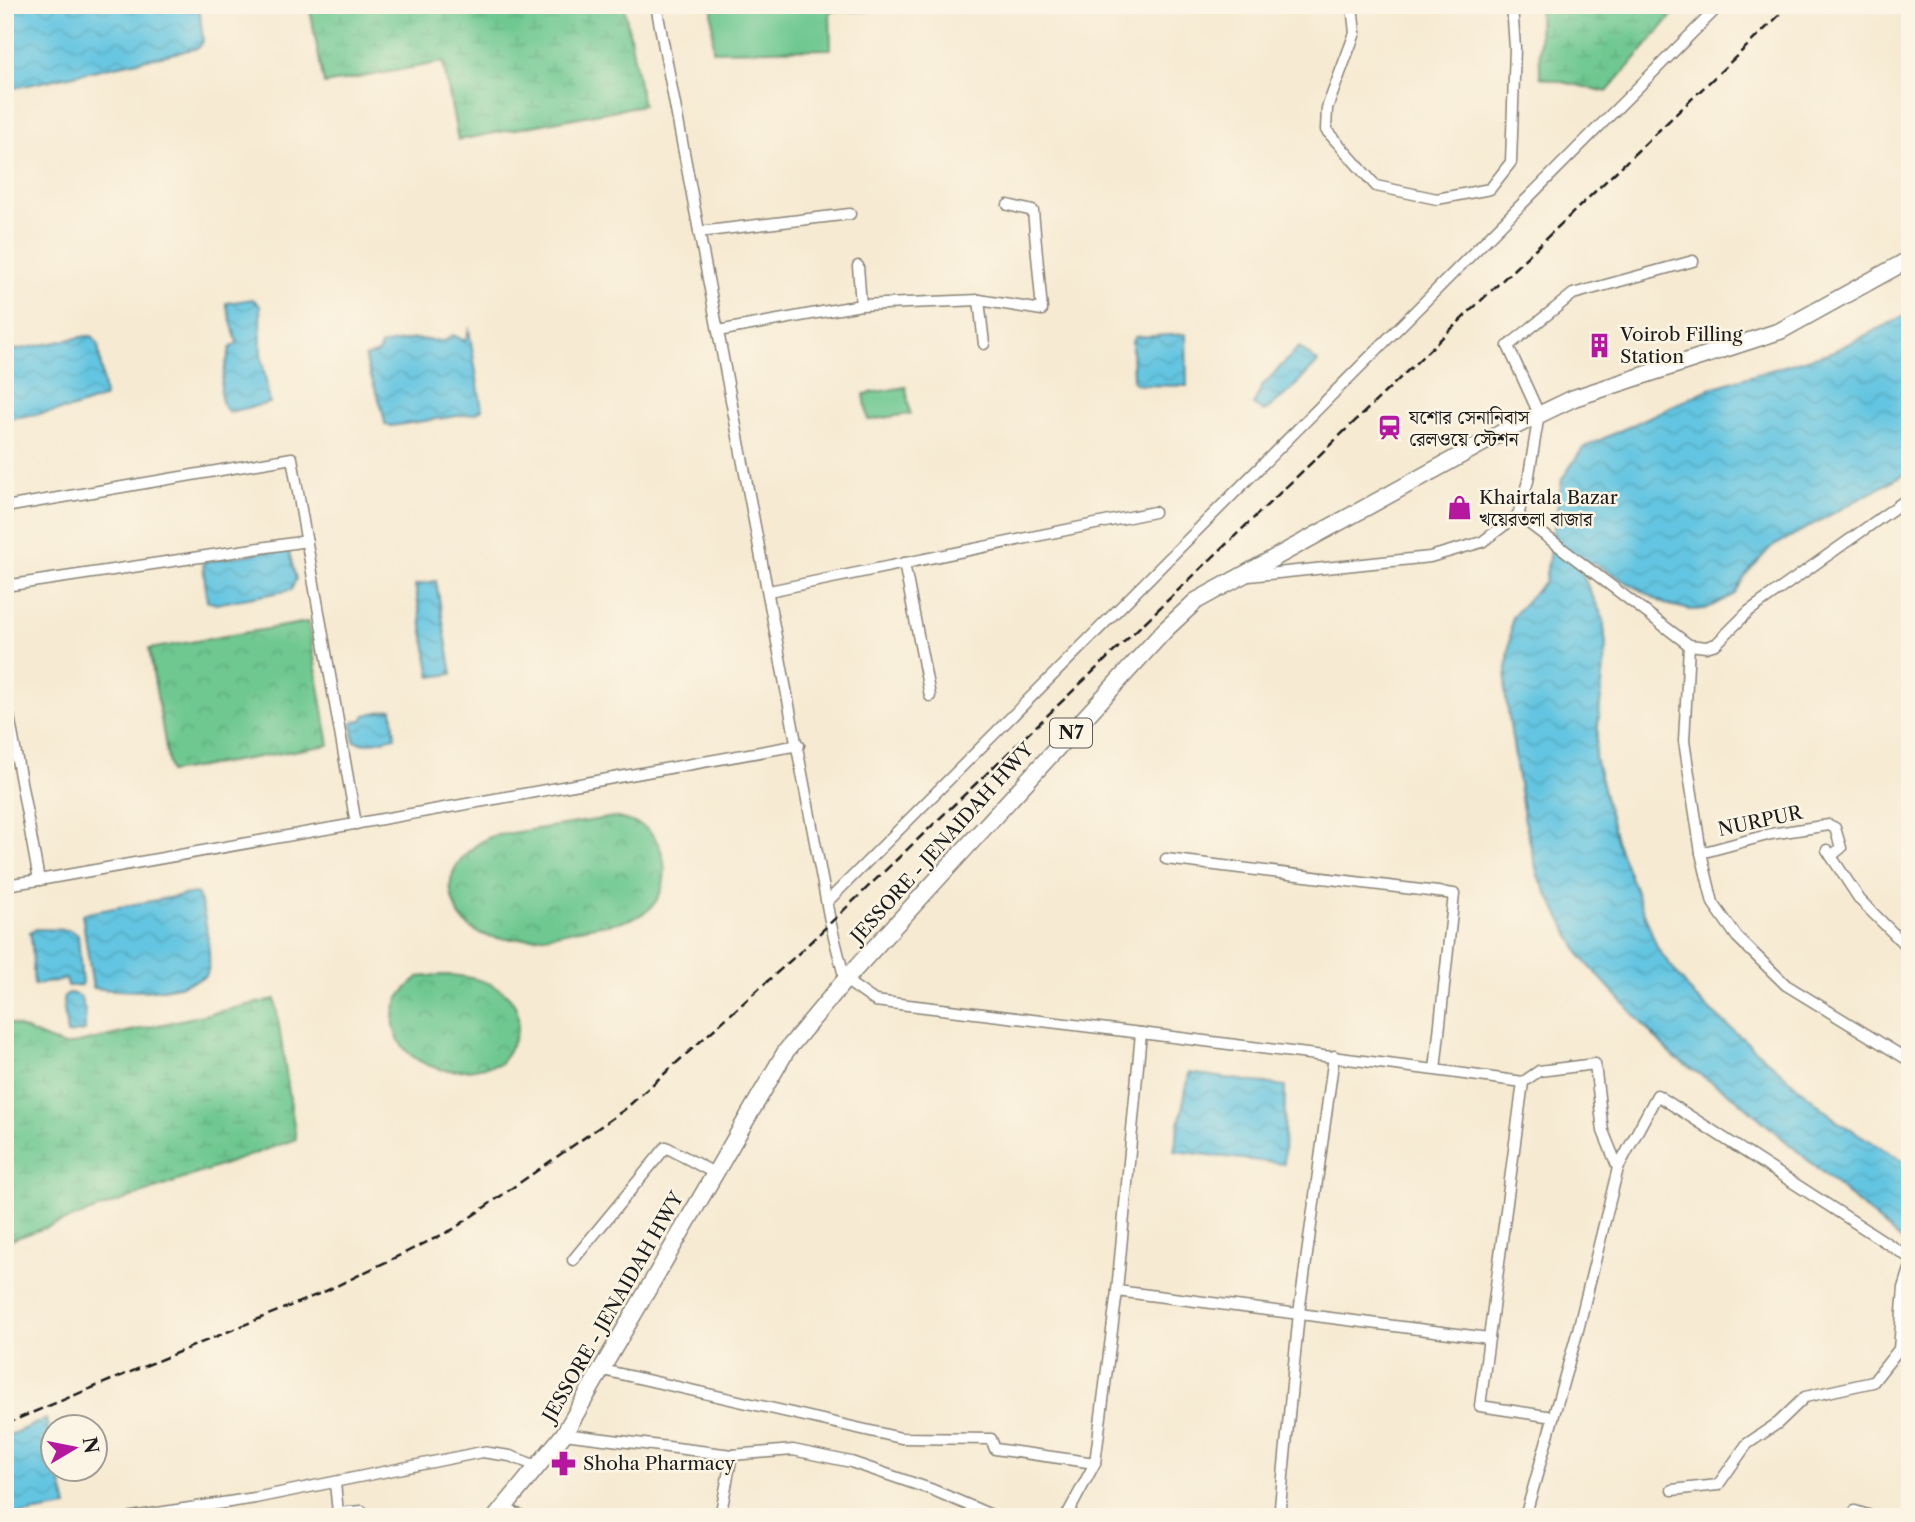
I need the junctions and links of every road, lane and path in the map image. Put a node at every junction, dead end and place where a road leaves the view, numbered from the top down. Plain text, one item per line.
1 (656, 5) edge
2 (1352, 5) edge
3 (1513, 5) edge
4 (1720, 5) edge
5 (1008, 205) dead end
6 (850, 214) dead end
7 (699, 232) junction
8 (1910, 259) edge
9 (1693, 261) dead end
10 (858, 267) dead end
11 (979, 300) junction
12 (861, 304) junction
13 (718, 331) junction
14 (984, 344) dead end
15 (1539, 414) junction
16 (1910, 496) edge
17 (5, 507) edge
18 (1154, 512) dead end
19 (1518, 515) junction
20 (307, 541) junction
21 (904, 563) junction
22 (1234, 577) junction
23 (5, 586) edge
24 (769, 591) junction
25 (1689, 645) junction
26 (5, 694) edge
27 (930, 696) dead end
28 (9, 733) edge
29 (799, 746) junction
30 (356, 824) junction
31 (1701, 853) junction
32 (1166, 859) dead end
33 (38, 880) junction
34 (5, 885) edge
35 (827, 902) junction
36 (1910, 950) edge
37 (845, 980) junction
38 (1141, 1033) junction
39 (1335, 1056) junction
40 (1910, 1060) edge
41 (1435, 1070) junction
42 (1522, 1082) junction
43 (1618, 1168) junction
44 (714, 1172) junction
45 (1910, 1258) edge
46 (573, 1261) dead end
47 (1910, 1269) edge
48 (1116, 1291) junction
49 (1299, 1312) junction
50 (1489, 1338) junction
51 (603, 1370) junction
52 (1553, 1417) junction
53 (564, 1434) junction
54 (732, 1455) junction
55 (1095, 1463) junction
56 (537, 1466) junction
57 (335, 1483) junction
58 (1672, 1490) dead end
59 (1855, 1511) dead end
60 (199, 1512) edge
61 (500, 1513) edge
62 (132, 1517) edge
63 (362, 1517) edge
64 (524, 1517) edge
65 (720, 1517) edge
66 (996, 1517) edge
67 (1066, 1517) edge
68 (1279, 1517) edge
69 (1525, 1517) edge
70 (1874, 1517) edge

1 - 7 street
2 - 3 street
4 - 35 street
5 - 11 street
6 - 7 street
7 - 13 street
8 - 15 highway, JESSORE - JENAIDAH HWY / N7
9 - 15 street
10 - 12 street
11 - 12 street
11 - 14 street
12 - 13 street
13 - 24 street
15 - 19 street
15 - 22 highway, JESSORE - JENAIDAH HWY / N7
16 - 25 street
17 - 20 street
18 - 21 street
19 - 22 street
19 - 25 street
20 - 23 street
20 - 30 street
21 - 24 street
21 - 27 street
22 - 37 highway, JESSORE - JENAIDAH HWY / N7
24 - 29 street
25 - 31 street
26 - 28 street
28 - 33 street
29 - 30 street
29 - 35 street
30 - 33 street
31 - 36 street, NURPUR
31 - 40 street
32 - 41 street
33 - 34 street
35 - 37 street
37 - 38 street
37 - 44 highway, JESSORE - JENAIDAH HWY / N7
38 - 39 street
38 - 48 street
39 - 41 street
39 - 49 street
41 - 42 street
42 - 43 street
42 - 50 street
43 - 45 street
43 - 52 street
44 - 46 street
44 - 51 highway, JESSORE - JENAIDAH HWY / N7
47 - 58 street
48 - 49 street
48 - 55 street
49 - 50 street
49 - 68 street
50 - 52 street
51 - 53 highway, JESSORE - JENAIDAH HWY / N7
51 - 55 street
52 - 69 street
53 - 54 street
53 - 56 highway, JESSORE - JENAIDAH HWY / N7
54 - 65 street
54 - 66 street
55 - 67 street
56 - 57 street
56 - 61 highway, JESSORE - JENAIDAH HWY / N7
57 - 60 street
57 - 63 street
59 - 70 street
60 - 62 street
61 - 64 street

